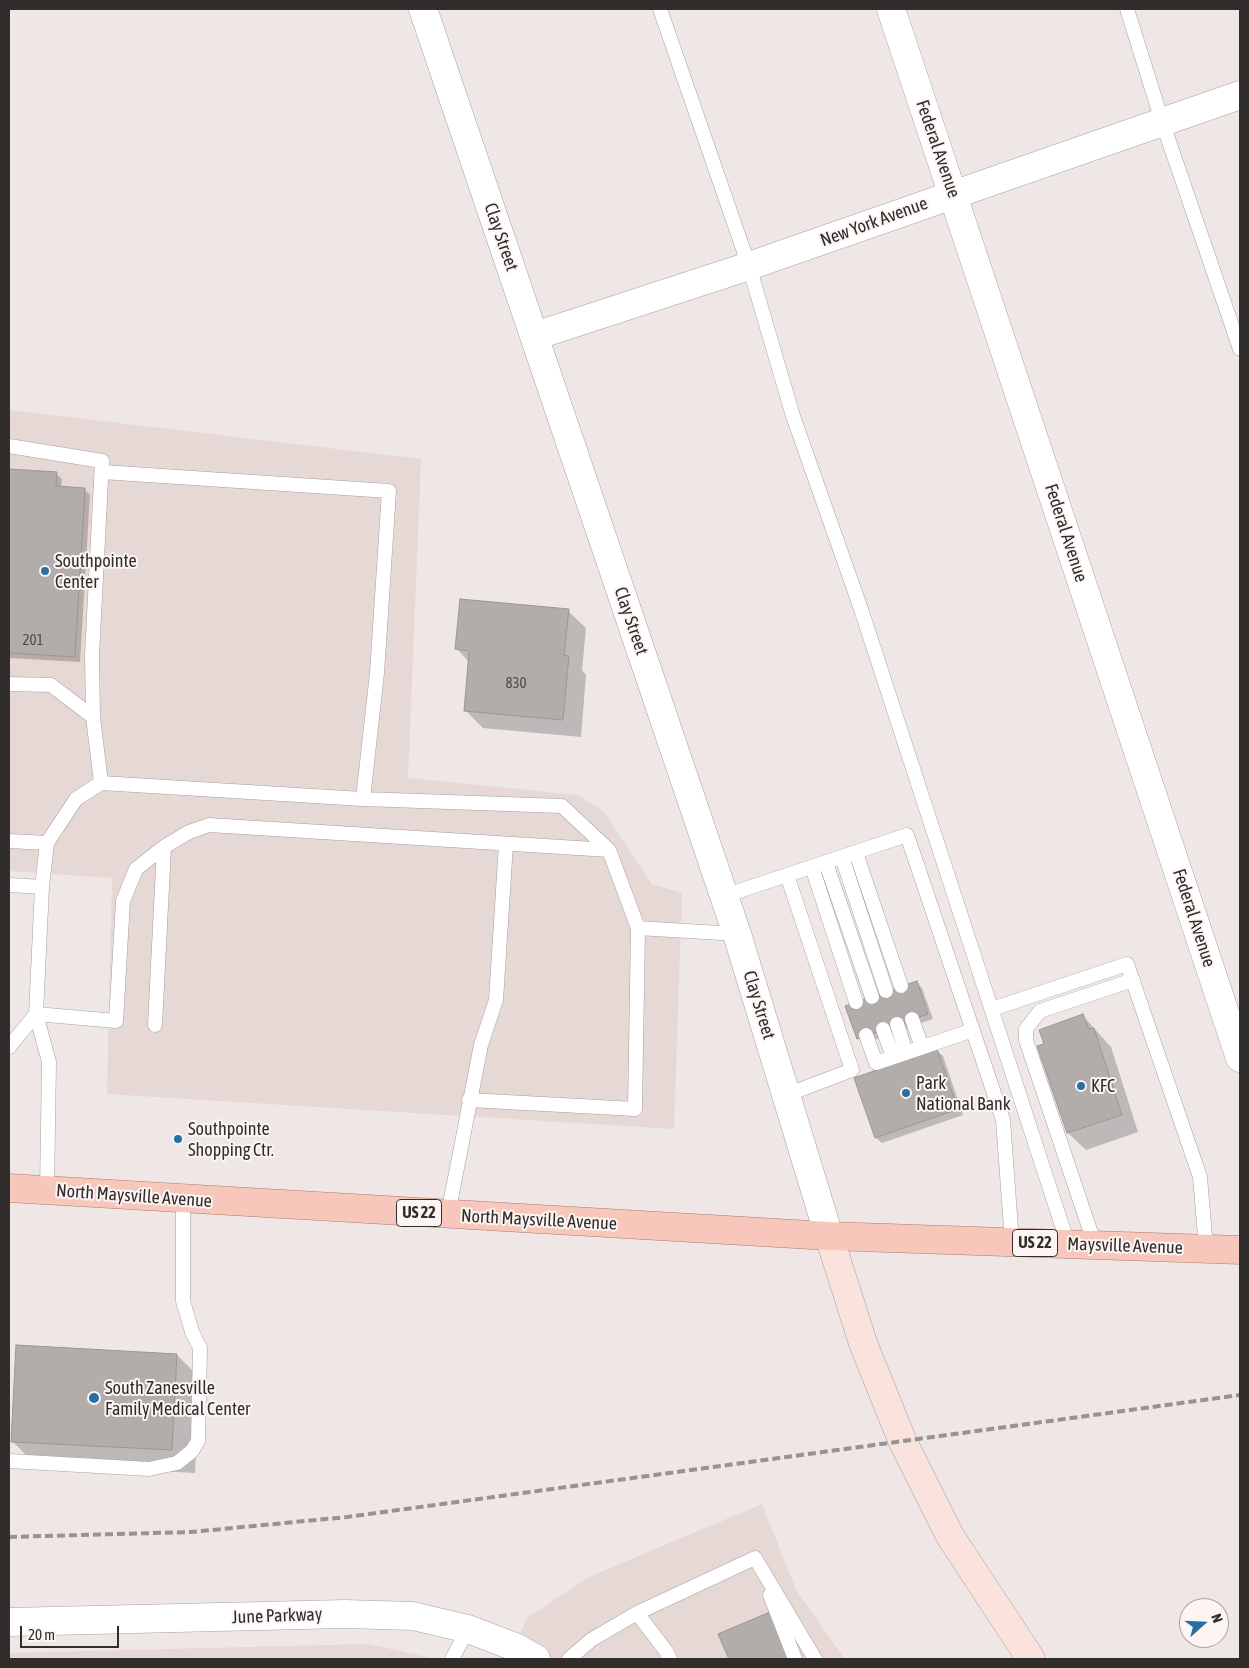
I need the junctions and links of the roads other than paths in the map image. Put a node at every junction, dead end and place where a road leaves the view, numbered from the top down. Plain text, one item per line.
1 (423, 9) edge
2 (660, 9) edge
3 (891, 9) edge
4 (1128, 9) edge
5 (1240, 95) edge
6 (1162, 121) junction
7 (953, 194) junction
8 (749, 266) junction
9 (535, 336) junction
10 (1240, 349) edge
11 (9, 446) edge
12 (102, 472) junction
13 (9, 684) edge
14 (93, 717) junction
15 (101, 783) junction
16 (363, 799) junction
17 (9, 841) edge
18 (47, 843) junction
19 (506, 844) junction
20 (164, 846) junction
21 (609, 850) junction
22 (856, 853) junction
23 (842, 857) junction
24 (826, 863) junction
25 (812, 867) junction
26 (787, 875) junction
27 (9, 885) edge
28 (42, 887) junction
29 (724, 896) junction
30 (638, 928) junction
31 (737, 934) junction
32 (1133, 980) junction
33 (901, 986) dead end
34 (886, 992) dead end
35 (872, 997) dead end
36 (856, 1002) dead end
37 (992, 1009) junction
38 (36, 1014) junction
39 (912, 1019) dead end
40 (897, 1024) dead end
41 (155, 1025) dead end
42 (883, 1029) dead end
43 (973, 1030) junction
44 (866, 1035) dead end
45 (9, 1047) edge
46 (922, 1048) junction
47 (899, 1055) junction
48 (1240, 1058) edge
49 (786, 1095) junction
50 (470, 1100) junction
51 (9, 1188) edge
52 (47, 1190) junction
53 (183, 1200) junction
54 (448, 1214) junction
55 (829, 1236) junction
56 (1012, 1242) junction
57 (1082, 1244) junction
58 (1206, 1248) junction
59 (1240, 1250) edge
60 (9, 1461) edge
61 (755, 1558) junction
62 (638, 1613) junction
63 (9, 1622) edge
64 (468, 1629) junction
65 (452, 1659) edge
66 (536, 1659) edge
67 (569, 1659) edge
68 (670, 1659) edge
69 (796, 1659) edge
70 (815, 1659) edge
71 (1031, 1659) edge

1 - 9 street, Clay Street
2 - 8 lane
3 - 7 street, Federal Avenue
4 - 6 lane
5 - 6 street, New York Avenue
6 - 7 street, New York Avenue
6 - 10 lane
7 - 8 street, New York Avenue
7 - 48 street, Federal Avenue
8 - 9 street, New York Avenue
8 - 37 lane
9 - 29 street, Clay Street
11 - 12 lane
12 - 14 lane
12 - 16 lane
13 - 14 lane
14 - 15 lane
15 - 16 lane
15 - 18 lane
16 - 21 lane
17 - 18 lane
18 - 28 lane
19 - 20 lane
19 - 21 lane
19 - 50 lane
20 - 38 lane
20 - 41 lane
21 - 30 lane
22 - 23 lane
22 - 33 lane
22 - 43 lane
23 - 24 lane
23 - 34 lane
24 - 25 lane
24 - 35 lane
25 - 26 lane
25 - 36 lane
26 - 29 lane
26 - 49 lane
27 - 28 lane
28 - 38 lane
29 - 31 street, Clay Street
30 - 31 lane
30 - 50 lane
31 - 49 street, Clay Street
32 - 37 lane
32 - 57 lane
32 - 58 lane
37 - 57 lane
38 - 45 lane
38 - 52 lane
39 - 46 lane
40 - 47 lane
42 - 47 lane
43 - 46 lane
43 - 56 lane
44 - 47 lane
46 - 47 lane
49 - 55 street, Clay Street
50 - 54 lane
51 - 52 main road, North Maysville Avenue / US 22
52 - 53 main road, North Maysville Avenue / US 22
53 - 54 main road, North Maysville Avenue / US 22
53 - 60 lane
54 - 55 main road, North Maysville Avenue / US 22
55 - 56 main road, Maysville Avenue / US 22
55 - 71 main road
56 - 57 main road, Maysville Avenue / US 22
57 - 58 main road, Maysville Avenue / US 22
58 - 59 main road, Maysville Avenue / US 22
61 - 62 lane
61 - 69 lane
61 - 70 lane
62 - 67 lane
62 - 68 lane
63 - 64 street, June Parkway
64 - 65 lane
64 - 66 street, June Parkway

